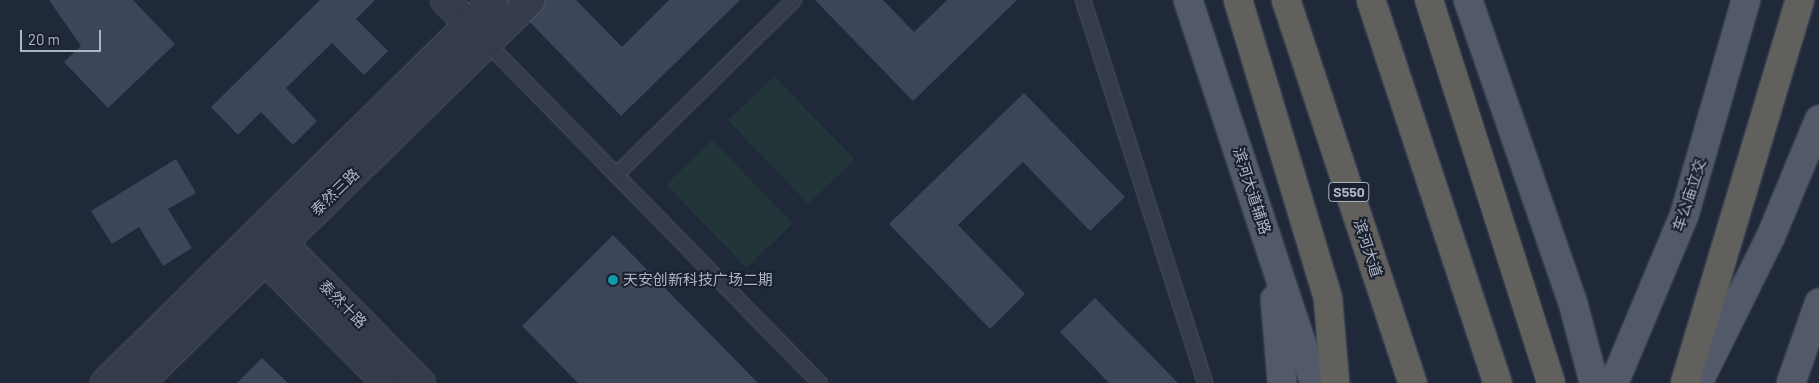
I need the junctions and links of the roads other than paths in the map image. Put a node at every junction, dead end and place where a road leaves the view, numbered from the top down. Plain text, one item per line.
1 (446, 0) edge
2 (492, 0) edge
3 (530, 0) edge
4 (794, 0) edge
5 (1083, 0) edge
6 (1188, 0) edge
7 (1238, 0) edge
8 (1286, 0) edge
9 (1371, 0) edge
10 (1430, 0) edge
11 (1468, 0) edge
12 (1746, 0) edge
13 (1800, 0) edge
14 (478, 33) junction
15 (1819, 120) edge
16 (616, 175) junction
17 (1268, 240) junction
18 (265, 243) junction
19 (1819, 303) edge
20 (105, 383) edge
21 (140, 383) edge
22 (386, 383) edge
23 (421, 383) edge
24 (820, 383) edge
25 (1205, 383) edge
26 (1282, 383) edge
27 (1315, 383) edge
28 (1335, 383) edge
29 (1413, 383) edge
30 (1498, 383) edge
31 (1551, 383) edge
32 (1594, 383) edge
33 (1614, 383) edge
34 (1685, 383) edge
35 (1698, 383) edge
36 (1791, 383) edge

1 - 14 street
2 - 14 street, 泰然三路
3 - 14 street, 泰然三路
4 - 16 lane
5 - 25 lane
6 - 17 main road, 滨河大道辅路
7 - 28 highway
8 - 29 highway, 滨河大道 / S550
9 - 30 highway
10 - 31 highway, bridge
11 - 32 main road
12 - 33 main road, 车公庙立交
13 - 34 highway
14 - 16 lane
14 - 18 street, 泰然三路
15 - 35 main road
16 - 24 lane
17 - 26 main road
17 - 27 main road, 滨河大道辅路
18 - 20 street, 泰然三路
18 - 21 street, 泰然三路
18 - 22 street, 泰然十路
18 - 23 street, 泰然十路
19 - 36 main road

